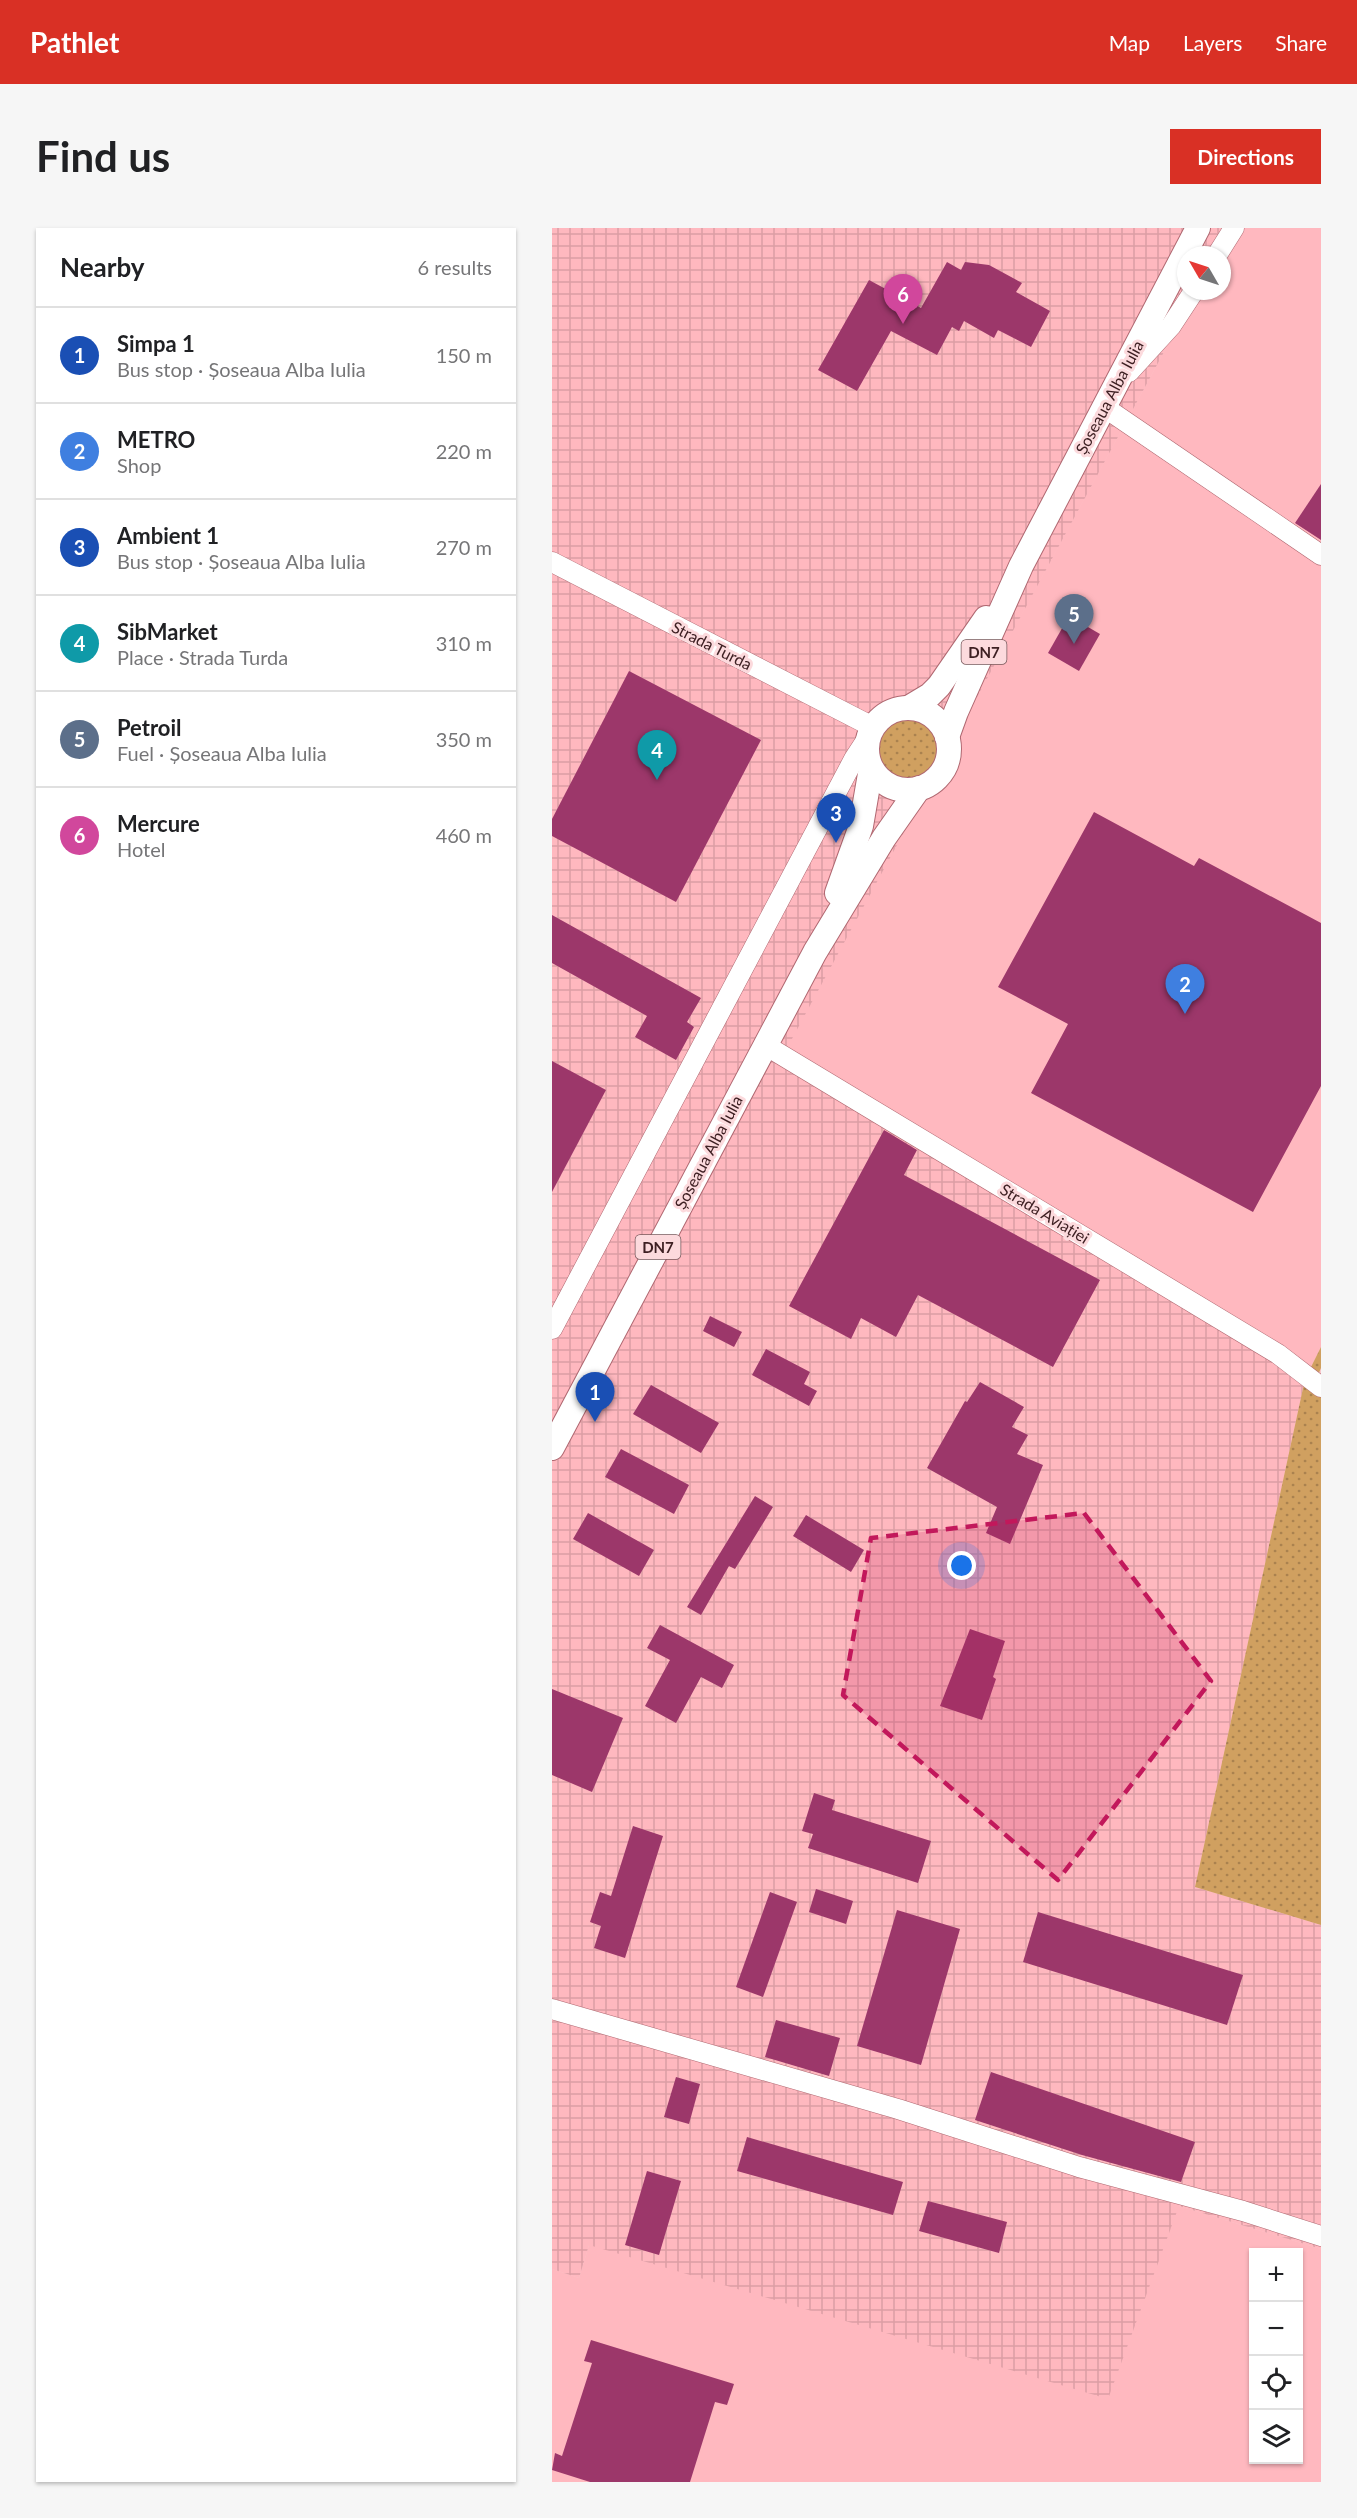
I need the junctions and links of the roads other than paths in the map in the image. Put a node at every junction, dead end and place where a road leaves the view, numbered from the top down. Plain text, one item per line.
1 (1198, 228) edge
2 (1234, 228) edge
3 (1223, 246) edge
4 (1188, 300) edge
5 (1108, 398) junction
6 (1321, 555) edge
7 (552, 562) edge
8 (1021, 566) junction
9 (910, 708) junction
10 (871, 731) junction
11 (947, 737) junction
12 (871, 767) junction
13 (846, 774) junction
14 (919, 788) junction
15 (815, 952) junction
16 (765, 1045) junction
17 (552, 1329) edge
18 (1321, 1387) edge
19 (552, 1448) edge
20 (552, 2009) edge
21 (1321, 2236) edge

1 - 5 main road, Șoseaua Alba Iulia / DN7
2 - 3 street
4 - 5 street
5 - 6 street
5 - 8 main road, Șoseaua Alba Iulia / DN7
7 - 10 street, Strada Turda
8 - 9 main road, Șoseaua Alba Iulia / DN7
8 - 11 main road, Șoseaua Alba Iulia / DN7
9 - 10 main road, DN7
9 - 11 main road
10 - 12 main road, DN7
10 - 13 street
11 - 14 main road, DN7
12 - 13 street
12 - 14 main road
12 - 15 main road, Șoseaua Alba Iulia / DN7
13 - 17 street
14 - 15 main road, Șoseaua Alba Iulia / DN7
15 - 16 main road, Șoseaua Alba Iulia / DN7
16 - 18 street, Strada Aviației
16 - 19 main road, Șoseaua Alba Iulia / DN7
20 - 21 street

